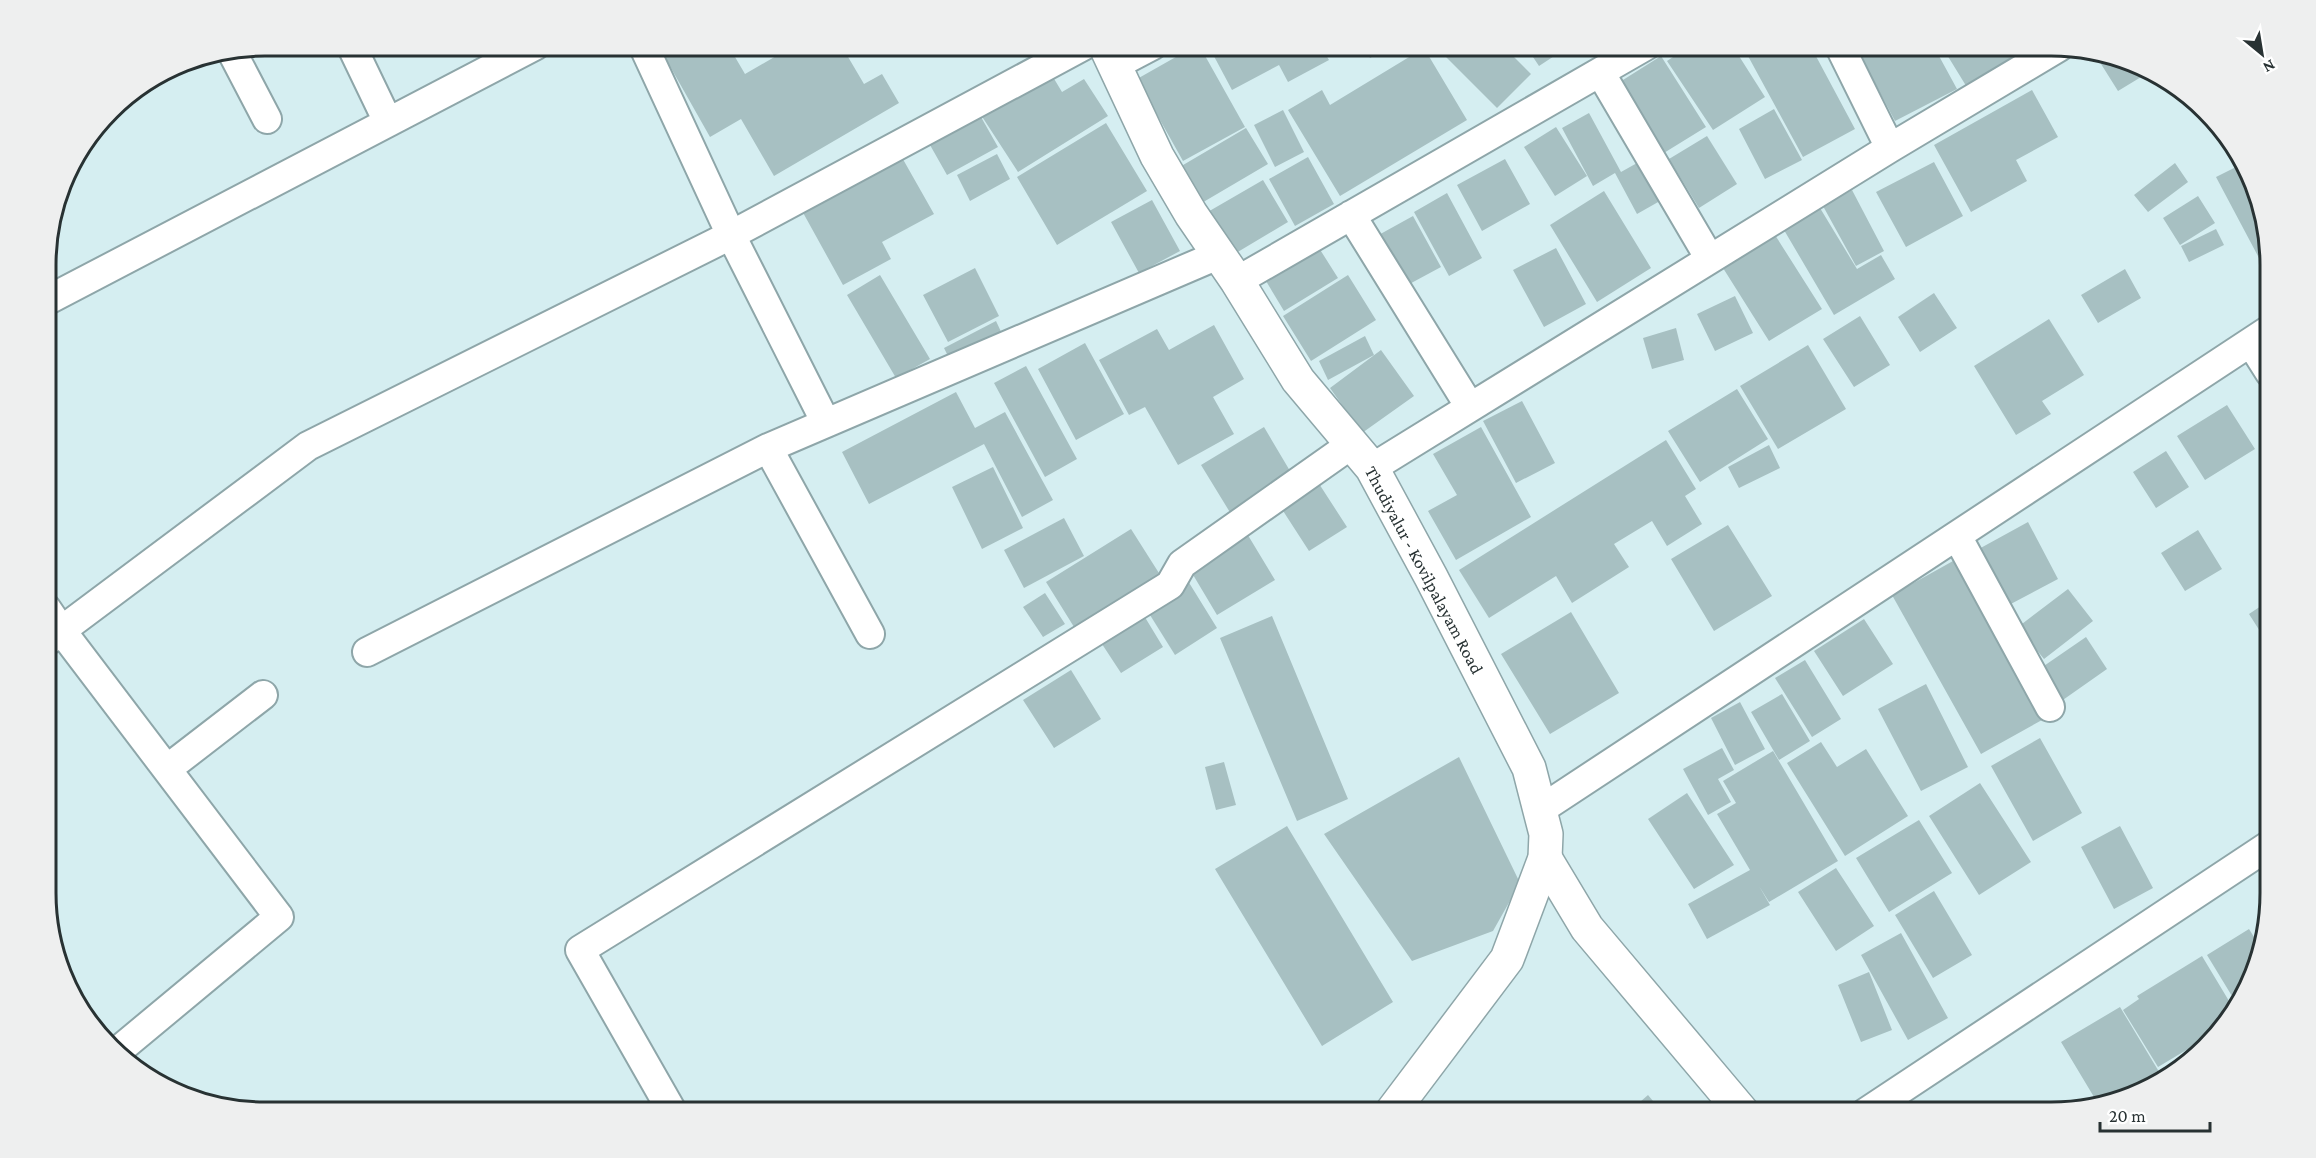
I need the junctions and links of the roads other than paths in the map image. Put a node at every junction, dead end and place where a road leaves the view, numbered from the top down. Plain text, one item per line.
1 (356, 56) edge
2 (515, 56) edge
3 (648, 56) edge
4 (1065, 56) edge
5 (1110, 56) edge
6 (1628, 56) edge
7 (1844, 56) edge
8 (2044, 56) edge
9 (235, 58) edge
10 (1600, 72) junction
11 (267, 119) dead end
12 (388, 122) junction
13 (1890, 148) junction
14 (1351, 215) junction
15 (731, 235) junction
16 (1710, 259) junction
17 (1228, 268) junction
18 (56, 296) edge
19 (2260, 337) edge
20 (1470, 407) junction
21 (826, 423) junction
22 (768, 448) junction
23 (1362, 456) junction
24 (1957, 536) junction
25 (56, 622) edge
26 (56, 632) edge
27 (870, 634) dead end
28 (367, 652) dead end
29 (263, 695) dead end
30 (2050, 707) dead end
31 (167, 769) junction
32 (1540, 810) junction
33 (2260, 851) edge
34 (1545, 858) junction
35 (123, 1047) edge
36 (667, 1102) edge
37 (1399, 1102) edge
38 (1734, 1102) edge
39 (1882, 1102) edge

1 - 12 street
2 - 12 street
3 - 15 street
4 - 15 street
5 - 17 main road, Thudiyalur - Kovilpalayam Road
6 - 10 street
7 - 13 street
8 - 13 street
9 - 11 street
10 - 14 street
10 - 16 street
12 - 18 street
13 - 16 street
14 - 17 street
14 - 20 street
15 - 21 street
15 - 25 street
16 - 20 street
17 - 21 street
17 - 23 main road, Thudiyalur - Kovilpalayam Road
19 - 24 street
20 - 23 street
21 - 22 street
22 - 27 street
22 - 28 street
23 - 32 main road, Thudiyalur - Kovilpalayam Road
23 - 36 street
24 - 30 street
24 - 32 street
26 - 31 street
29 - 31 street
31 - 35 street
32 - 34 main road, Thudiyalur - Kovilpalayam Road
33 - 39 street
34 - 37 main road, Thudiyalur - Kovilpalayam Road
34 - 38 main road

